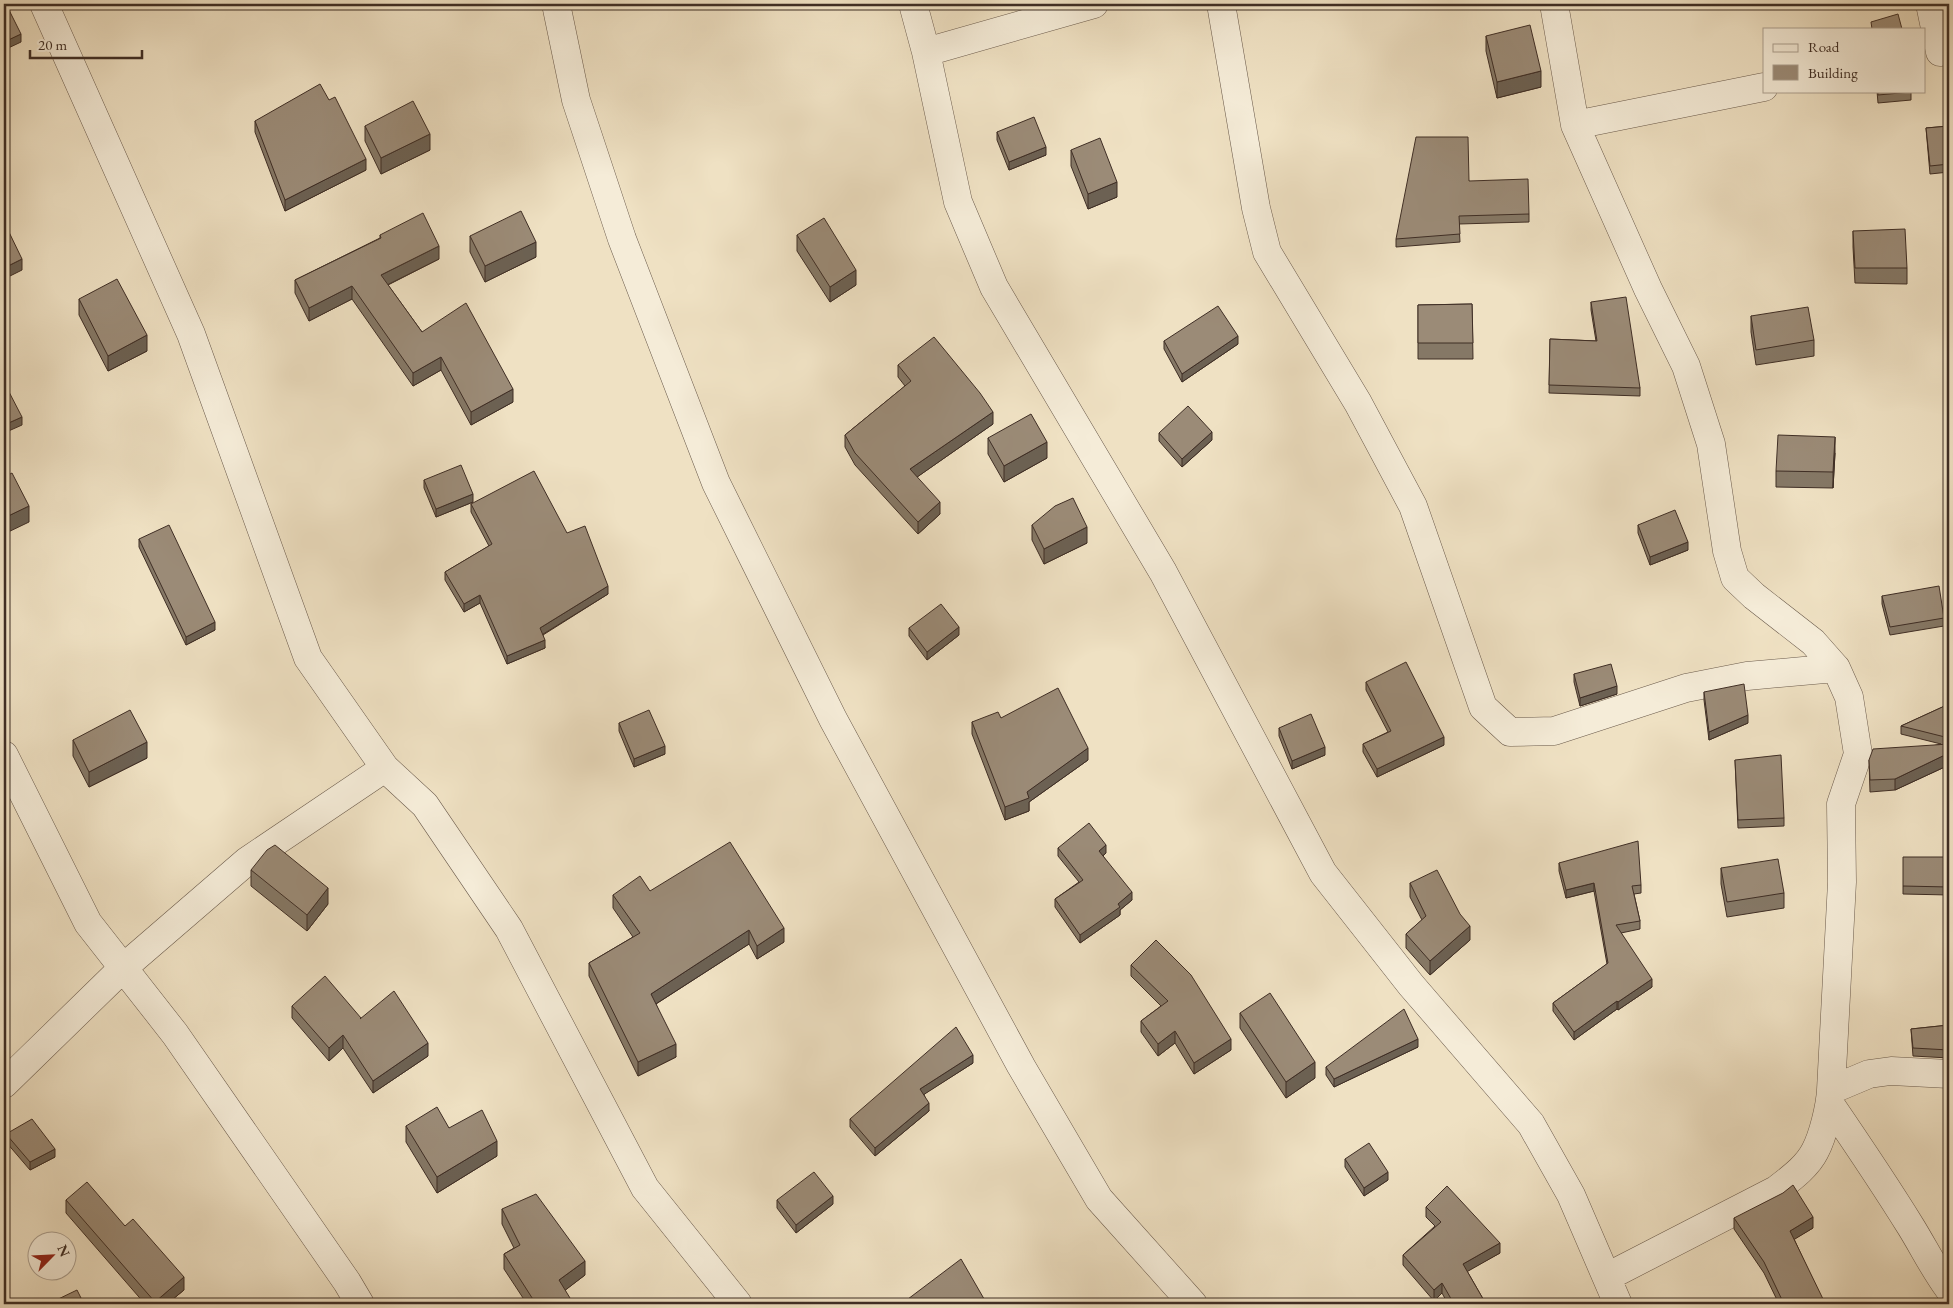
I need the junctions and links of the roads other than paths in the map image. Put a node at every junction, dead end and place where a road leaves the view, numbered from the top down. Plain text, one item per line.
1 (44, 4) edge
2 (556, 4) edge
3 (914, 4) edge
4 (1094, 4) edge
5 (1222, 4) edge
6 (1554, 4) edge
7 (1930, 4) edge
8 (926, 52) junction
9 (1938, 53) edge
10 (1763, 87) edge
11 (1576, 125) junction
12 (1836, 668) junction
13 (4, 755) edge
14 (385, 768) junction
15 (123, 968) junction
16 (1949, 1074) edge
17 (4, 1084) edge
18 (1831, 1097) junction
19 (1607, 1277) junction
20 (1949, 1289) edge
21 (360, 1304) edge
22 (738, 1304) edge
23 (1193, 1304) edge
24 (1618, 1304) edge

1 - 14 street
2 - 23 street
3 - 8 street
4 - 8 street
5 - 12 street
6 - 11 street
7 - 9 street
8 - 19 street
10 - 11 street
11 - 12 street
12 - 18 street
13 - 15 street
14 - 15 street
14 - 22 street
15 - 17 street
15 - 21 street
16 - 18 street
18 - 19 street
18 - 20 street
19 - 24 street

